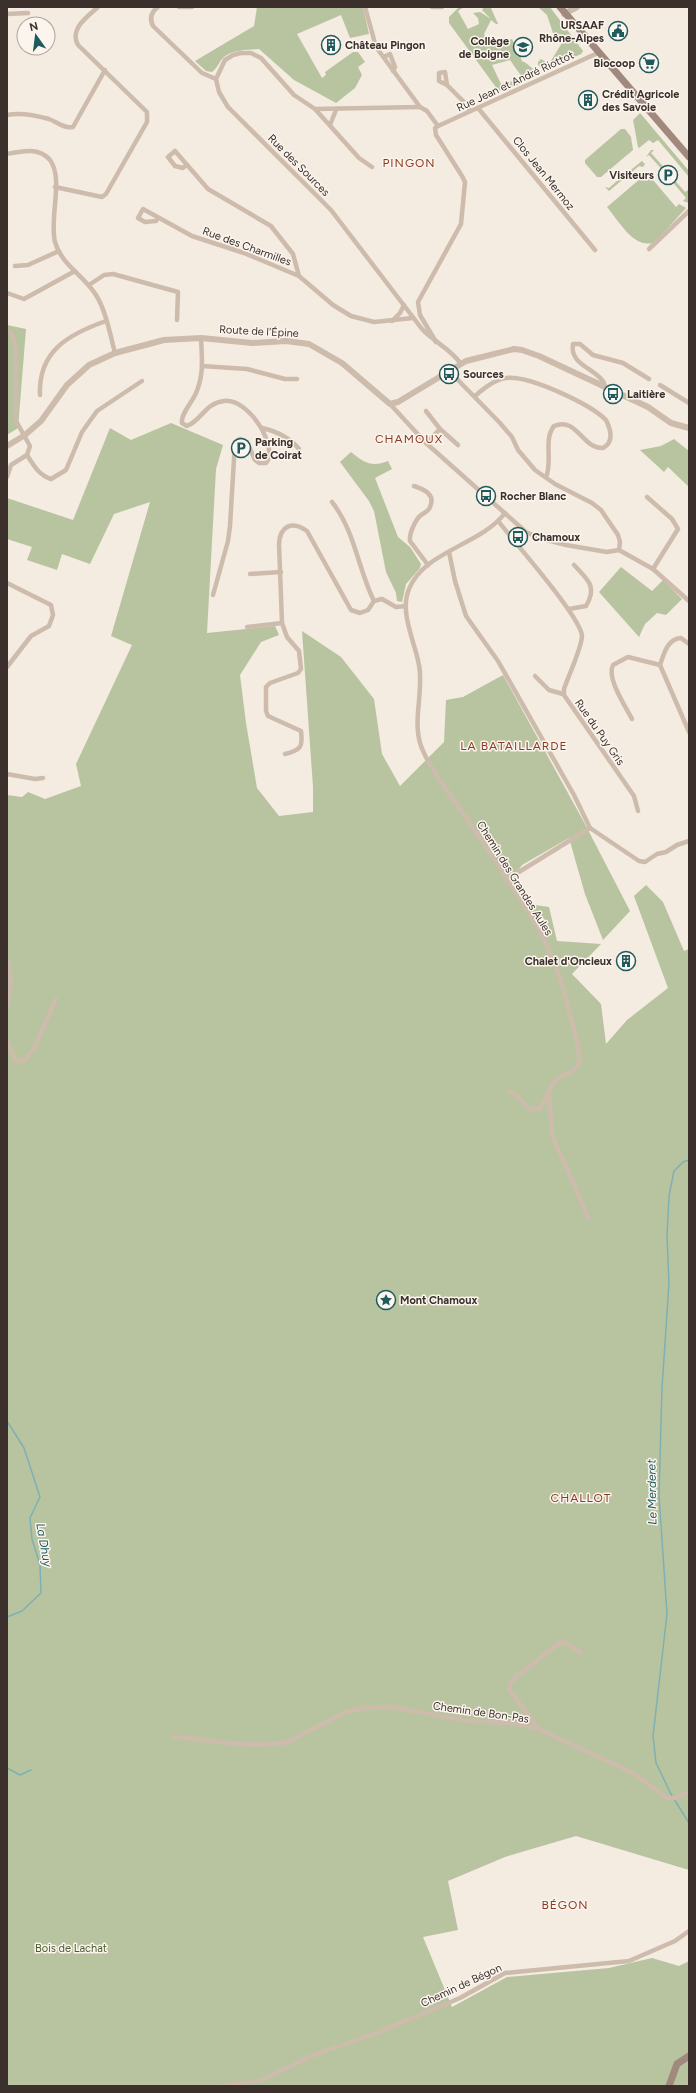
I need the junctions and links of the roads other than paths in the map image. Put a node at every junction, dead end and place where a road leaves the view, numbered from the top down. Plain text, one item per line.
1 (98, 7) edge
2 (158, 7) edge
3 (179, 7) edge
4 (192, 7) edge
5 (365, 7) edge
6 (432, 7) edge
7 (442, 7) edge
8 (560, 7) edge
9 (577, 7) edge
10 (28, 13) dead end
11 (7, 14) edge
12 (564, 14) junction
13 (600, 52) junction
14 (105, 70) junction
15 (216, 79) junction
16 (447, 85) dead end
17 (420, 107) junction
18 (478, 108) junction
19 (315, 109) junction
20 (336, 110) junction
21 (470, 111) junction
22 (7, 115) edge
23 (330, 125) junction
24 (438, 126) junction
25 (7, 154) edge
26 (689, 157) edge
27 (186, 165) dead end
28 (372, 167) dead end
29 (55, 187) junction
30 (689, 211) edge
31 (158, 218) dead end
32 (649, 249) dead end
33 (595, 250) dead end
34 (59, 251) junction
35 (15, 266) dead end
36 (75, 271) junction
37 (299, 276) junction
38 (89, 285) junction
39 (7, 293) edge
40 (404, 305) junction
41 (412, 318) junction
42 (177, 320) dead end
43 (106, 321) junction
44 (391, 321) junction
45 (7, 331) edge
46 (202, 338) junction
47 (436, 343) junction
48 (115, 353) junction
49 (632, 363) dead end
50 (460, 364) junction
51 (202, 366) junction
52 (627, 366) junction
53 (452, 369) junction
54 (650, 378) dead end
55 (297, 379) dead end
56 (142, 381) dead end
57 (660, 385) dead end
58 (603, 387) junction
59 (40, 395) dead end
60 (475, 396) junction
61 (689, 403) edge
62 (390, 404) junction
63 (426, 411) dead end
64 (262, 428) junction
65 (689, 428) edge
66 (440, 429) junction
67 (25, 435) junction
68 (426, 442) junction
69 (458, 445) dead end
70 (7, 446) edge
71 (299, 449) dead end
72 (27, 455) junction
73 (546, 476) junction
74 (7, 477) edge
75 (414, 486) dead end
76 (647, 497) dead end
77 (332, 502) dead end
78 (505, 513) junction
79 (499, 522) junction
80 (518, 548) junction
81 (526, 550) dead end
82 (618, 550) junction
83 (449, 552) junction
84 (574, 564) dead end
85 (428, 565) junction
86 (653, 569) junction
87 (281, 572) junction
88 (250, 574) dead end
89 (7, 583) edge
90 (213, 595) dead end
91 (374, 601) junction
92 (689, 601) edge
93 (406, 606) junction
94 (569, 609) junction
95 (282, 623) junction
96 (247, 627) dead end
97 (689, 644) edge
98 (660, 665) junction
99 (7, 667) edge
100 (535, 676) dead end
101 (563, 694) junction
102 (632, 719) dead end
103 (689, 732) edge
104 (285, 754) dead end
105 (7, 774) edge
106 (44, 778) dead end
107 (638, 811) dead end
108 (590, 828) junction
109 (689, 841) edge
110 (506, 880) junction
111 (7, 960) edge
112 (56, 999) dead end
113 (7, 1006) edge
114 (7, 1041) edge
115 (549, 1090) junction
116 (510, 1092) dead end
117 (589, 1219) dead end
118 (581, 1653) dead end
119 (536, 1728) junction
120 (174, 1737) dead end
121 (689, 1792) edge
122 (689, 1931) edge
123 (689, 2056) edge
124 (222, 2086) edge
125 (669, 2086) edge

1 - 14 street
2 - 15 street
3 - 4 street
5 - 17 street
6 - 7 street
8 - 12 main road
9 - 12 street
10 - 11 street
12 - 13 main road
13 - 18 street, Rue Jean et André Riottot
13 - 26 main road
14 - 22 street
14 - 29 street
15 - 19 street
15 - 40 street, Rue des Sources
16 - 21 street
17 - 20 street
17 - 24 street
18 - 21 street, Rue Jean et André Riottot
18 - 33 street, Clos Jean Mermoz
19 - 20 street
19 - 23 street
20 - 23 street
21 - 24 street, Rue Jean et André Riottot
23 - 28 street
24 - 47 street
25 - 29 street
27 - 37 street
29 - 34 street
30 - 32 street
31 - 37 street, Rue des Charmilles
34 - 35 street
34 - 36 street
36 - 38 street
36 - 39 street
37 - 44 street, Rue des Charmilles
38 - 42 street
38 - 43 street
40 - 41 street, Rue des Sources
40 - 44 street
41 - 44 street, Rue des Charmilles
41 - 47 street, Rue des Sources
43 - 48 street
43 - 59 street
45 - 67 street
46 - 48 street, Route de l'Épine
46 - 51 street
46 - 62 street, Route de l'Épine
47 - 50 street, Rue des Sources
48 - 67 street, Route de l'Épine
49 - 52 street
50 - 53 street
50 - 58 street
51 - 55 street
51 - 64 street
52 - 54 street
52 - 58 street
53 - 60 street
53 - 62 street
56 - 72 street
57 - 61 street
58 - 65 street
60 - 73 street
60 - 73 street
62 - 68 street
63 - 66 street
64 - 71 street
64 - 90 street
66 - 68 street
66 - 69 street
67 - 70 street, Route de l'Épine
67 - 72 street
68 - 78 street
72 - 74 street
73 - 82 street
75 - 85 street
76 - 86 street
77 - 91 street
78 - 79 street
78 - 82 street
79 - 80 street, Rue du Puy Gris
79 - 83 street
80 - 81 street
80 - 94 street, Rue du Puy Gris
82 - 86 street
83 - 85 street
83 - 108 street
84 - 94 street
85 - 93 street
86 - 92 street
87 - 88 street
87 - 91 street
87 - 95 street
89 - 99 street
91 - 93 street
93 - 110 street, Chemin des Grandes Aules
94 - 101 street, Rue du Puy Gris
95 - 96 street
95 - 104 street
97 - 98 street
98 - 102 street
98 - 103 street
100 - 101 street
101 - 107 street, Rue du Puy Gris
105 - 106 street
108 - 109 street
108 - 110 street
110 - 115 street, Chemin des Grandes Aules
111 - 113 street
112 - 114 street
115 - 116 street, Chemin des Grandes Aules
115 - 117 street
118 - 119 street
119 - 120 street, Chemin de Bon-Pas
119 - 121 street, Chemin de Bon-Pas
122 - 124 street, Chemin de Bégon
123 - 125 main road

